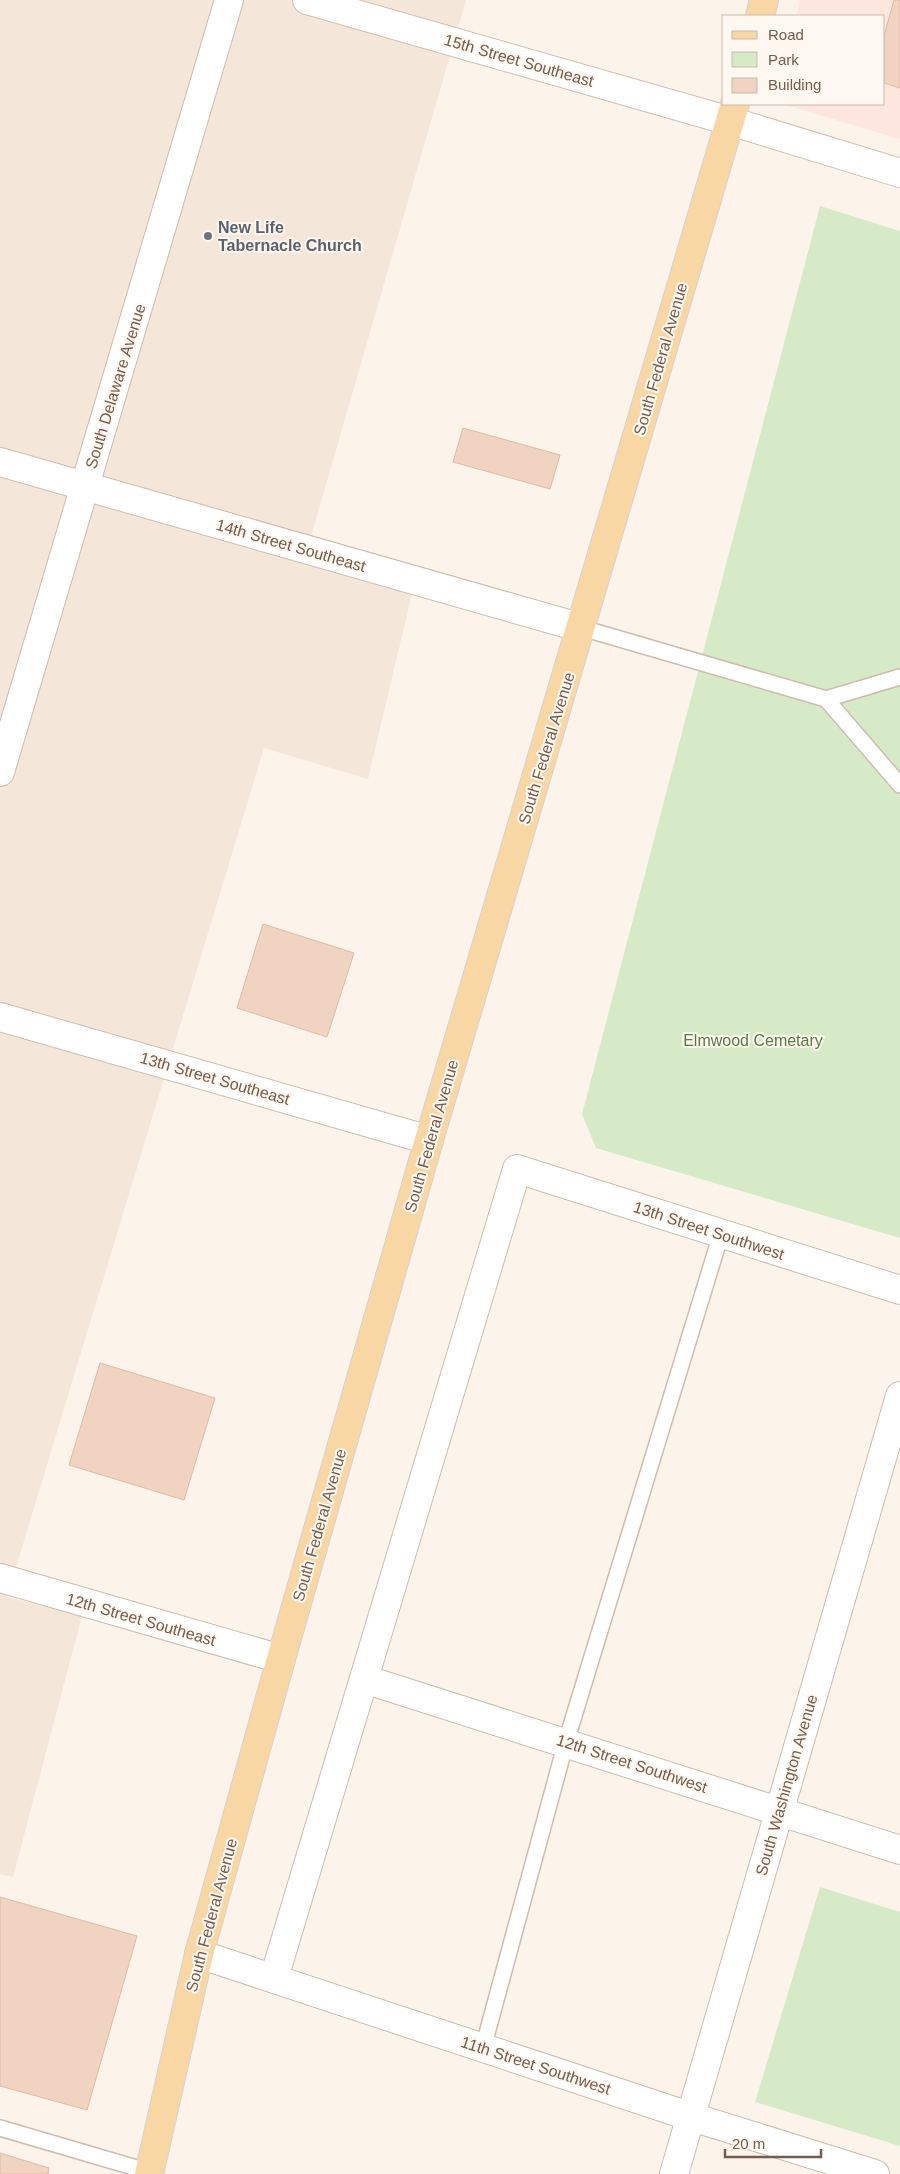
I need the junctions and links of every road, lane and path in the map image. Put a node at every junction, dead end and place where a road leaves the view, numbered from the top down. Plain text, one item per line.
1 (230, 0) edge
2 (307, 0) edge
3 (764, 0) edge
4 (760, 15) edge
5 (733, 112) edge
6 (900, 173) edge
7 (0, 462) edge
8 (85, 486) junction
9 (582, 628) junction
10 (900, 677) edge
11 (826, 699) junction
12 (0, 772) edge
13 (900, 785) edge
14 (0, 1017) edge
15 (429, 1140) junction
16 (721, 1234) junction
17 (900, 1290) edge
18 (900, 1396) edge
19 (0, 1578) edge
20 (281, 1659) junction
21 (364, 1679) junction
22 (566, 1742) junction
23 (778, 1810) junction
24 (900, 1850) edge
25 (199, 1954) junction
26 (274, 1978) junction
27 (483, 2048) junction
28 (692, 2117) junction
29 (0, 2128) edge
30 (149, 2173) edge
31 (674, 2174) edge
32 (875, 2174) edge

1 - 8 street, South Delaware Avenue
2 - 5 street, 15th Street Southeast
3 - 4 main road
5 - 6 street, 15th Street Southeast
5 - 9 main road, South Federal Avenue
7 - 8 street, 14th Street Southeast
8 - 9 street, 14th Street Southeast
8 - 12 street, South Delaware Avenue
9 - 11 lane
9 - 15 main road, South Federal Avenue
10 - 11 lane
11 - 13 lane
14 - 15 street, 13th Street Southeast
15 - 20 main road, South Federal Avenue
16 - 17 street, 13th Street Southwest
16 - 21 street, 13th Street Southwest
16 - 22 lane
18 - 23 street, South Washington Avenue
19 - 20 street, 12th Street Southeast
20 - 25 main road, South Federal Avenue
21 - 22 street, 12th Street Southwest
21 - 26 street
22 - 23 street, 12th Street Southwest
22 - 27 lane
23 - 24 street, 12th Street Southwest
23 - 28 street, South Washington Avenue
25 - 26 street, 11th Street Southwest
25 - 30 main road, South Federal Avenue
26 - 27 street, 11th Street Southwest
27 - 28 street, 11th Street Southwest
28 - 31 street, South Washington Avenue
28 - 32 street, 11th Street Southwest
29 - 30 lane

